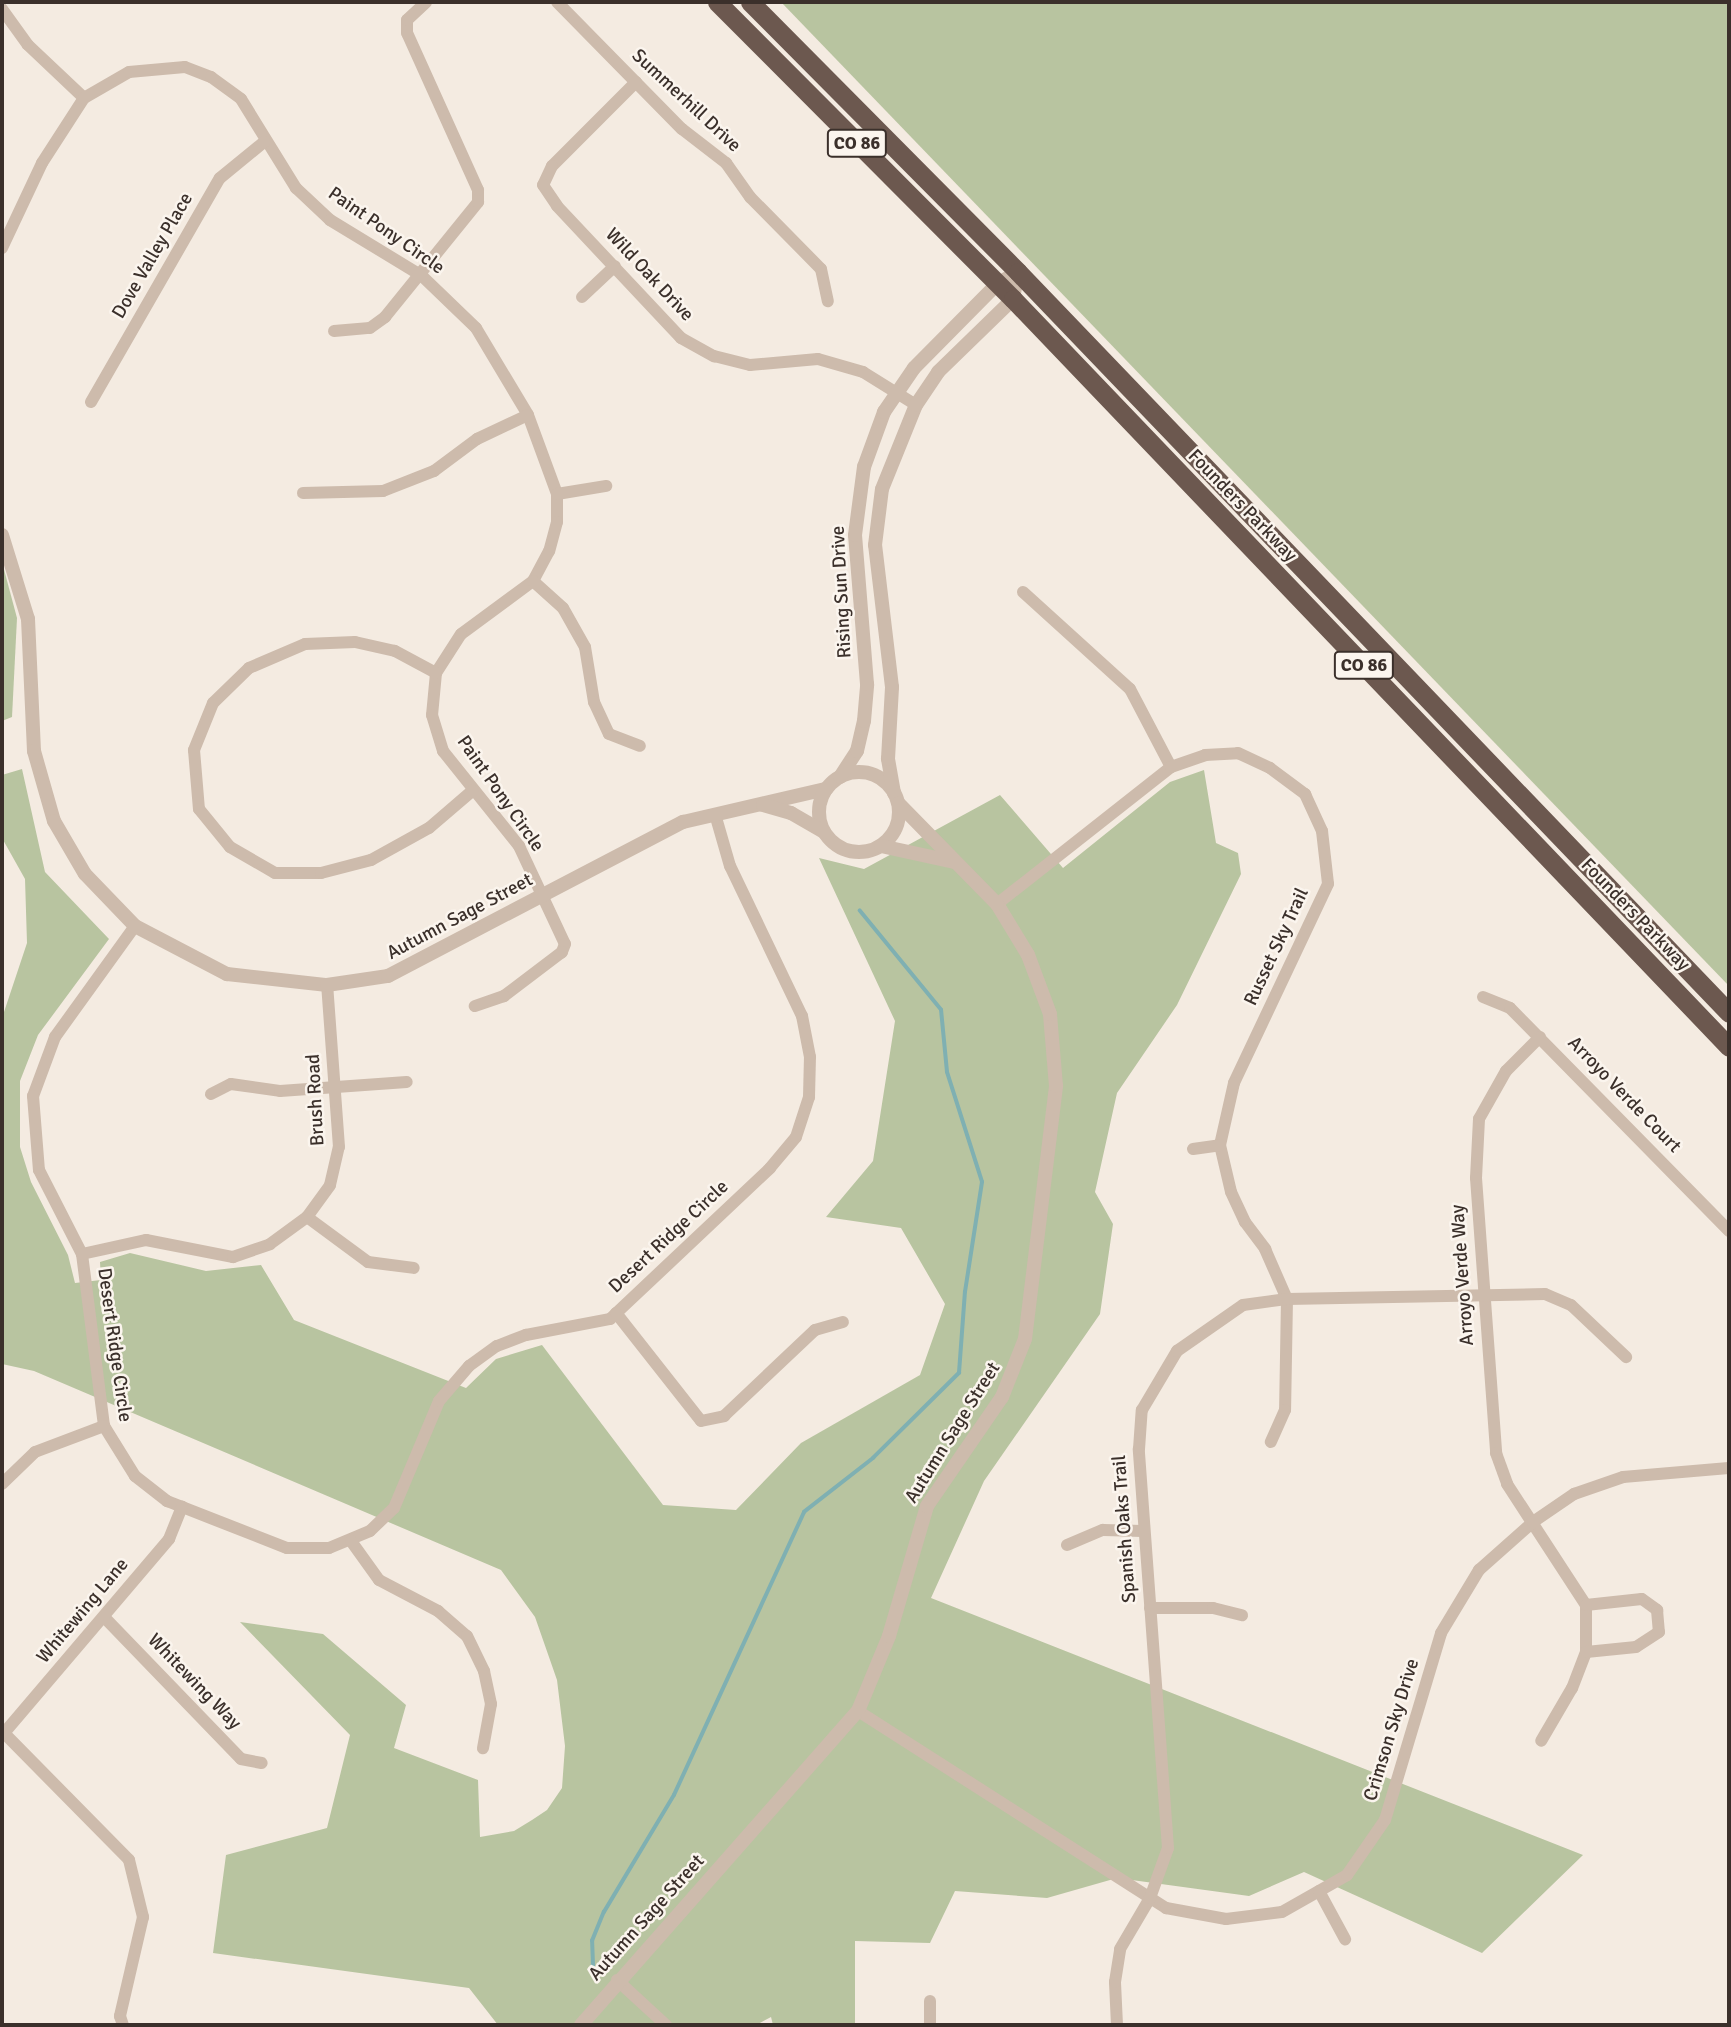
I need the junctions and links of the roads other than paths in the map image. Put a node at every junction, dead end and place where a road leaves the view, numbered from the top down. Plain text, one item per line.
1 (426, 2) edge
2 (557, 2) edge
3 (717, 2) edge
4 (750, 2) edge
5 (2, 9) edge
6 (636, 82) junction
7 (84, 98) junction
8 (264, 142) junction
9 (2, 248) edge
10 (615, 266) junction
11 (1018, 272) junction
12 (422, 276) junction
13 (997, 284) junction
14 (582, 297) dead end
15 (1013, 299) junction
16 (828, 301) dead end
17 (334, 331) dead end
18 (898, 392) junction
19 (91, 402) dead end
20 (916, 405) junction
21 (528, 415) junction
22 (606, 486) dead end
23 (303, 493) dead end
24 (557, 495) junction
25 (2, 535) edge
26 (533, 581) junction
27 (1023, 592) dead end
28 (436, 673) junction
29 (640, 746) dead end
30 (1171, 767) junction
31 (840, 777) junction
32 (826, 789) junction
33 (472, 791) junction
34 (896, 798) junction
35 (762, 805) junction
36 (715, 814) junction
37 (824, 832) junction
38 (881, 846) junction
39 (957, 862) junction
40 (542, 896) junction
41 (997, 904) junction
42 (135, 926) junction
43 (327, 985) junction
44 (1483, 997) dead end
45 (475, 1006) dead end
46 (1729, 1013) edge
47 (1540, 1037) junction
48 (1729, 1047) edge
49 (407, 1082) dead end
50 (337, 1089) junction
51 (211, 1094) dead end
52 (1220, 1145) junction
53 (1193, 1149) dead end
54 (307, 1217) junction
55 (1729, 1231) edge
56 (82, 1254) junction
57 (414, 1268) dead end
58 (1486, 1295) junction
59 (1287, 1298) junction
60 (616, 1313) junction
61 (843, 1322) dead end
62 (1626, 1357) dead end
63 (104, 1426) junction
64 (1272, 1442) dead end
65 (1729, 1468) edge
66 (2, 1484) edge
67 (183, 1507) junction
68 (1533, 1522) junction
69 (1143, 1531) junction
70 (351, 1541) junction
71 (1067, 1545) dead end
72 (1586, 1605) junction
73 (1150, 1608) junction
74 (1242, 1615) dead end
75 (104, 1616) junction
76 (1586, 1652) junction
77 (858, 1711) junction
78 (3, 1732) edge
79 (1541, 1741) dead end
80 (483, 1748) dead end
81 (262, 1763) dead end
82 (1319, 1891) junction
83 (1150, 1898) junction
84 (1345, 1939) dead end
85 (617, 1980) junction
86 (930, 2001) dead end
87 (122, 2025) edge
88 (581, 2025) edge
89 (666, 2025) edge
90 (930, 2025) edge
91 (1116, 2025) edge

1 - 12 street
2 - 6 street, Summerhill Drive
3 - 13 highway, Founders Parkway / CO 86
4 - 11 highway, Founders Parkway / CO 86
5 - 7 street
6 - 10 street, Wild Oak Drive
6 - 16 street, Summerhill Drive
7 - 8 street, Paint Pony Circle
7 - 9 street, Paint Pony Circle
8 - 12 street, Paint Pony Circle
8 - 19 street, Dove Valley Place
10 - 14 street
10 - 18 street, Wild Oak Drive
11 - 13 street, Rising Sun Drive
11 - 15 street
11 - 46 highway, Founders Parkway / CO 86
12 - 17 street
12 - 21 street, Paint Pony Circle
13 - 15 highway, Founders Parkway / CO 86
13 - 18 street, Rising Sun Drive
15 - 20 street, Rising Sun Drive
15 - 48 highway, Founders Parkway / CO 86
18 - 20 street, Wild Oak Drive
18 - 31 street, Rising Sun Drive
20 - 34 street, Rising Sun Drive
21 - 23 street
21 - 24 street, Paint Pony Circle
22 - 24 street
24 - 26 street, Paint Pony Circle
25 - 42 street, Autumn Sage Street
26 - 28 street, Paint Pony Circle
26 - 29 street
27 - 30 street
28 - 33 street, Paint Pony Circle
28 - 33 street
30 - 41 street, Russet Sky Trail
30 - 52 street, Russet Sky Trail
31 - 32 street
31 - 34 street
32 - 35 street, Autumn Sage Street
32 - 37 street
33 - 40 street, Paint Pony Circle
34 - 38 street
34 - 39 street, Autumn Sage Street
35 - 36 street, Autumn Sage Street
35 - 37 street, Autumn Sage Street
36 - 40 street, Autumn Sage Street
36 - 60 street, Desert Ridge Circle
37 - 38 street
38 - 39 street
39 - 41 street, Autumn Sage Street
40 - 43 street, Autumn Sage Street
40 - 45 street, Paint Pony Circle
41 - 77 street, Autumn Sage Street
42 - 43 street, Autumn Sage Street
42 - 56 street, Desert Ridge Circle
43 - 50 street, Brush Road
44 - 47 street, Arroyo Verde Court
47 - 55 street, Arroyo Verde Court
47 - 58 street, Arroyo Verde Way
49 - 50 street
50 - 51 street
50 - 54 street, Brush Road
52 - 53 street
52 - 59 street, Russet Sky Trail
54 - 56 street, Brush Road
54 - 57 street
56 - 63 street, Desert Ridge Circle
58 - 59 street, Spanish Oaks Trail
58 - 62 street, Spanish Oaks Trail
58 - 68 street, Arroyo Verde Way
59 - 64 street
59 - 69 street, Spanish Oaks Trail
60 - 61 street
60 - 70 street, Desert Ridge Circle
63 - 66 street
63 - 67 street, Desert Ridge Circle
65 - 68 street, Crimson Sky Drive
67 - 70 street, Desert Ridge Circle
67 - 75 street, Whitewing Lane
68 - 72 street, Arroyo Verde Way
68 - 82 street, Crimson Sky Drive
69 - 71 street
69 - 73 street, Spanish Oaks Trail
70 - 80 street
72 - 76 street
72 - 76 street
73 - 74 street
73 - 83 street, Spanish Oaks Trail
75 - 78 street, Whitewing Lane
75 - 81 street, Whitewing Way
76 - 79 street
77 - 83 street, Crimson Sky Drive
77 - 85 street, Autumn Sage Street
78 - 87 street
82 - 83 street, Crimson Sky Drive
82 - 84 street
83 - 91 street, Spanish Oaks Trail
85 - 88 street, Autumn Sage Street
85 - 89 street
86 - 90 street

